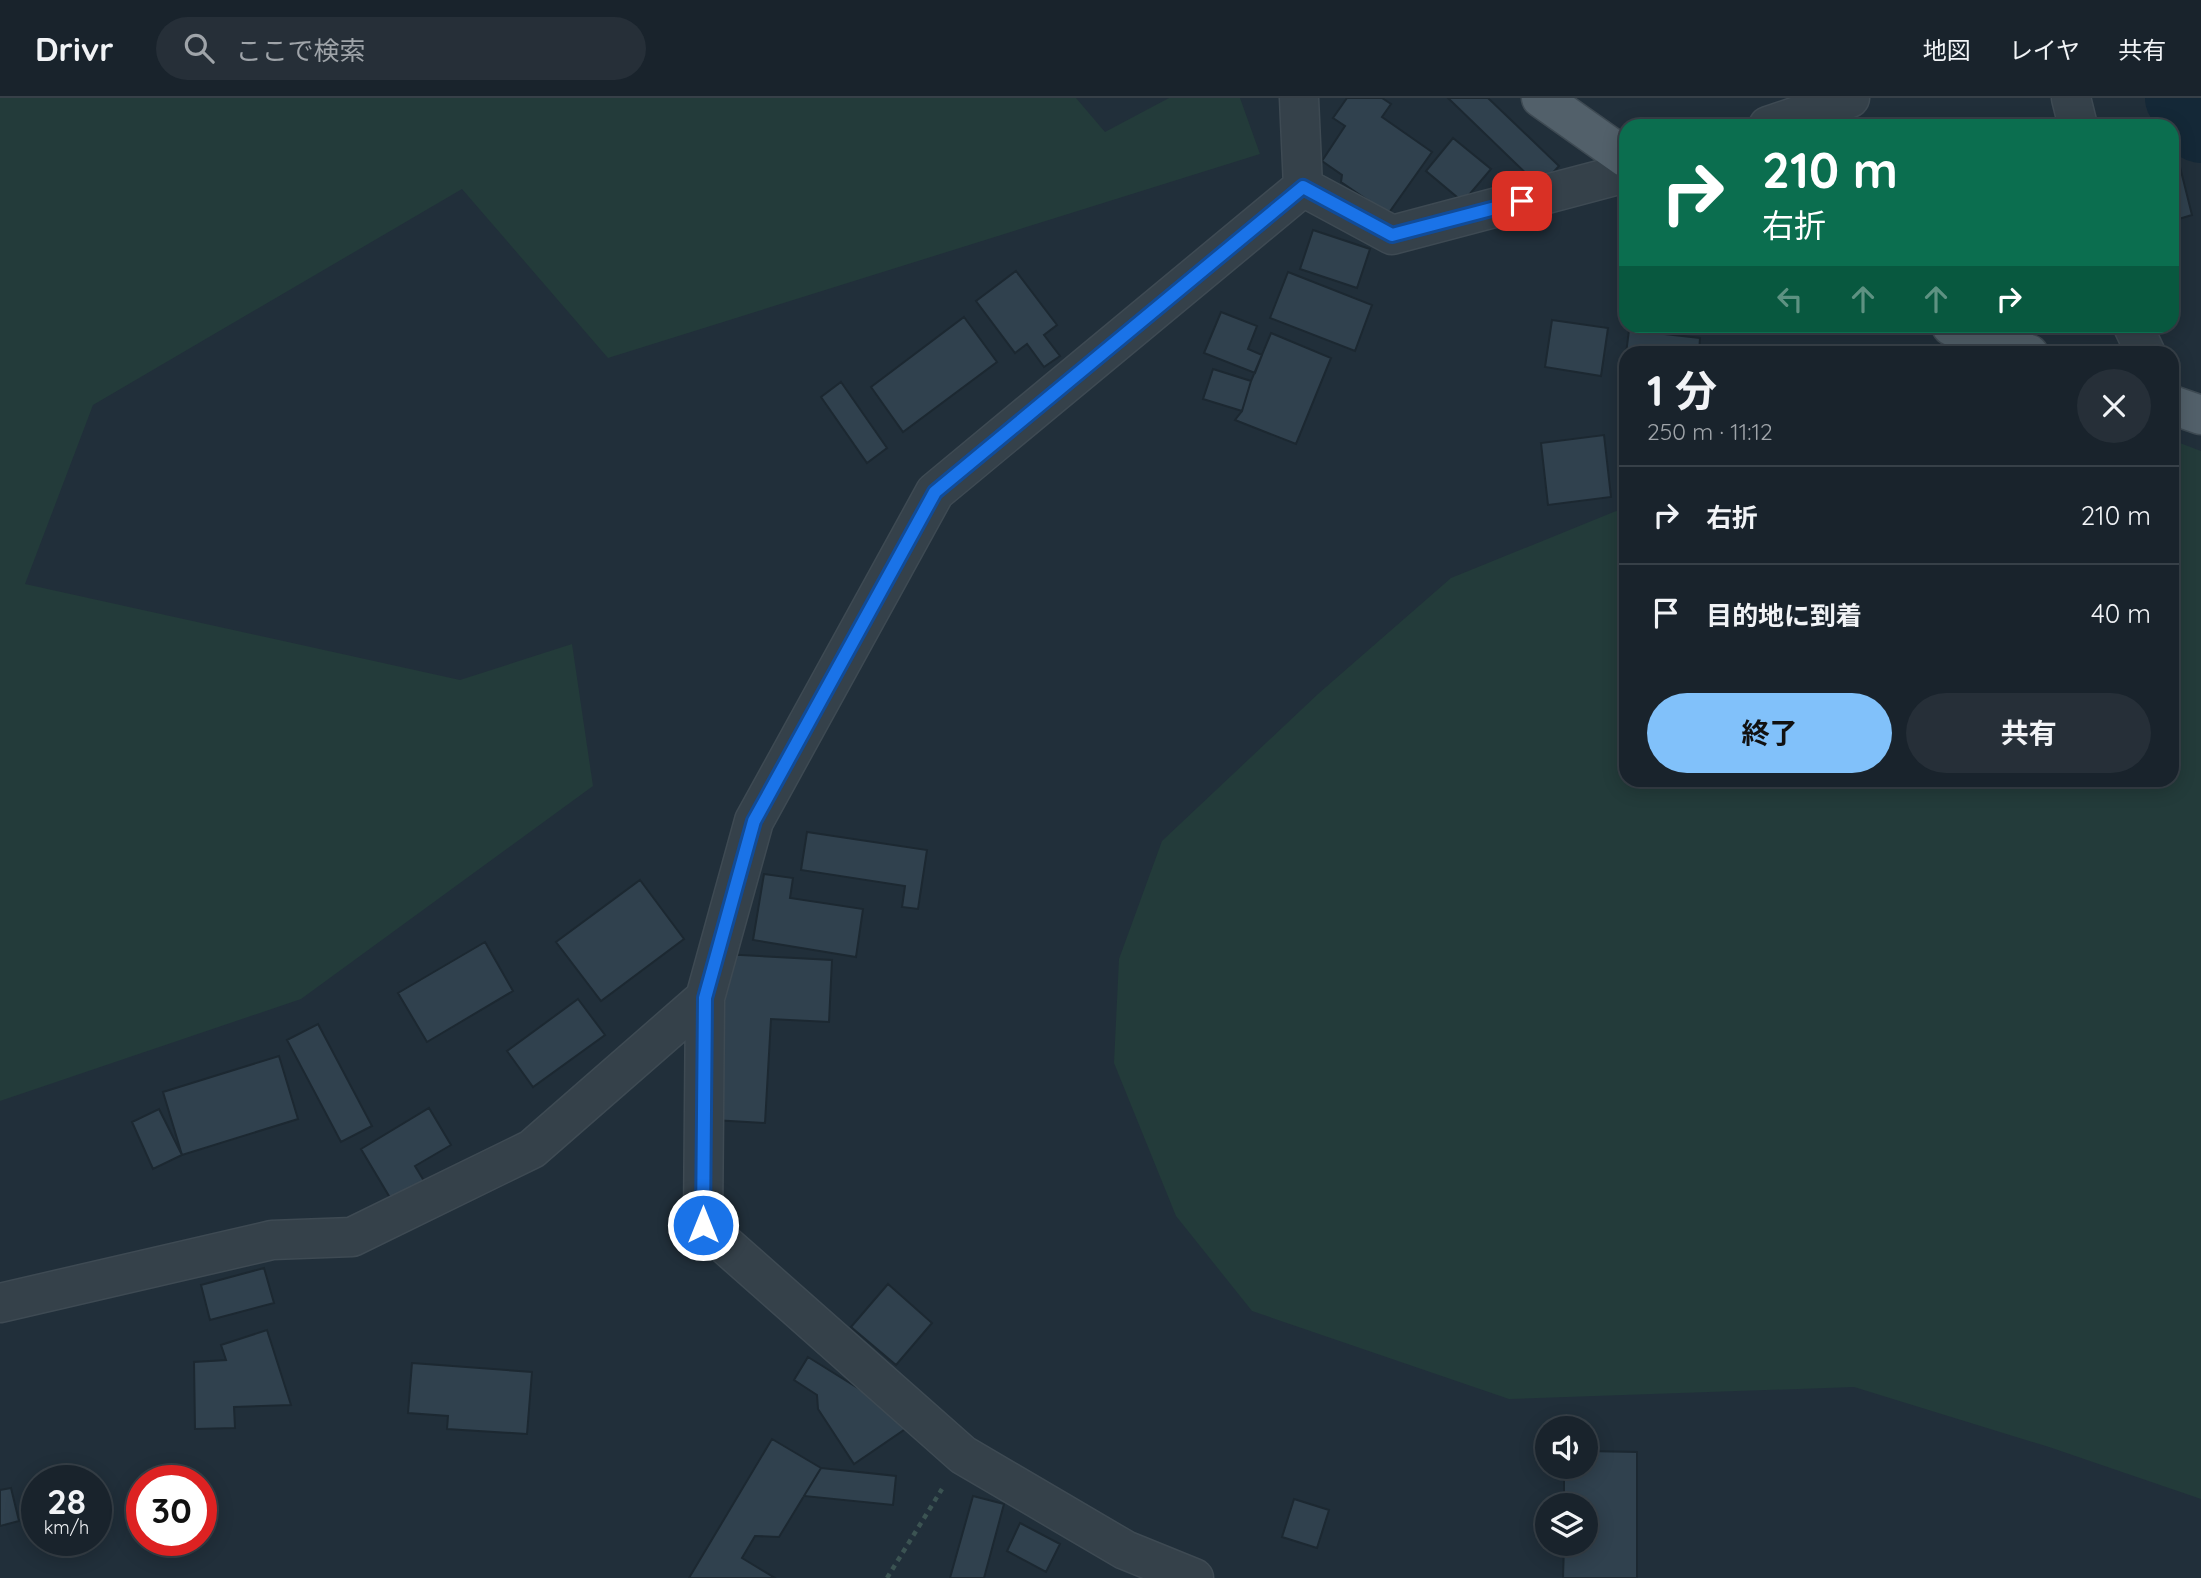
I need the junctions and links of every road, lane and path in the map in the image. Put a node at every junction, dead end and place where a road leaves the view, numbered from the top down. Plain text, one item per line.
1 (1299, 98) edge
2 (1541, 98) edge
3 (1850, 98) edge
4 (2071, 98) edge
5 (1788, 119) edge
6 (2076, 119) edge
7 (1619, 153) edge
8 (1619, 175) edge
9 (1303, 187) junction
10 (1970, 333) edge
11 (2007, 346) edge
12 (2179, 407) edge
13 (2201, 415) edge
14 (705, 998) junction
15 (0, 1303) edge
16 (963, 1455) junction
17 (887, 1578) edge
18 (1194, 1578) edge

1 - 9 street
2 - 7 main road
3 - 5 street
4 - 6 street
8 - 9 street
9 - 14 street
10 - 11 main road
12 - 13 main road
14 - 15 street
14 - 16 street
16 - 17 path
16 - 18 street

